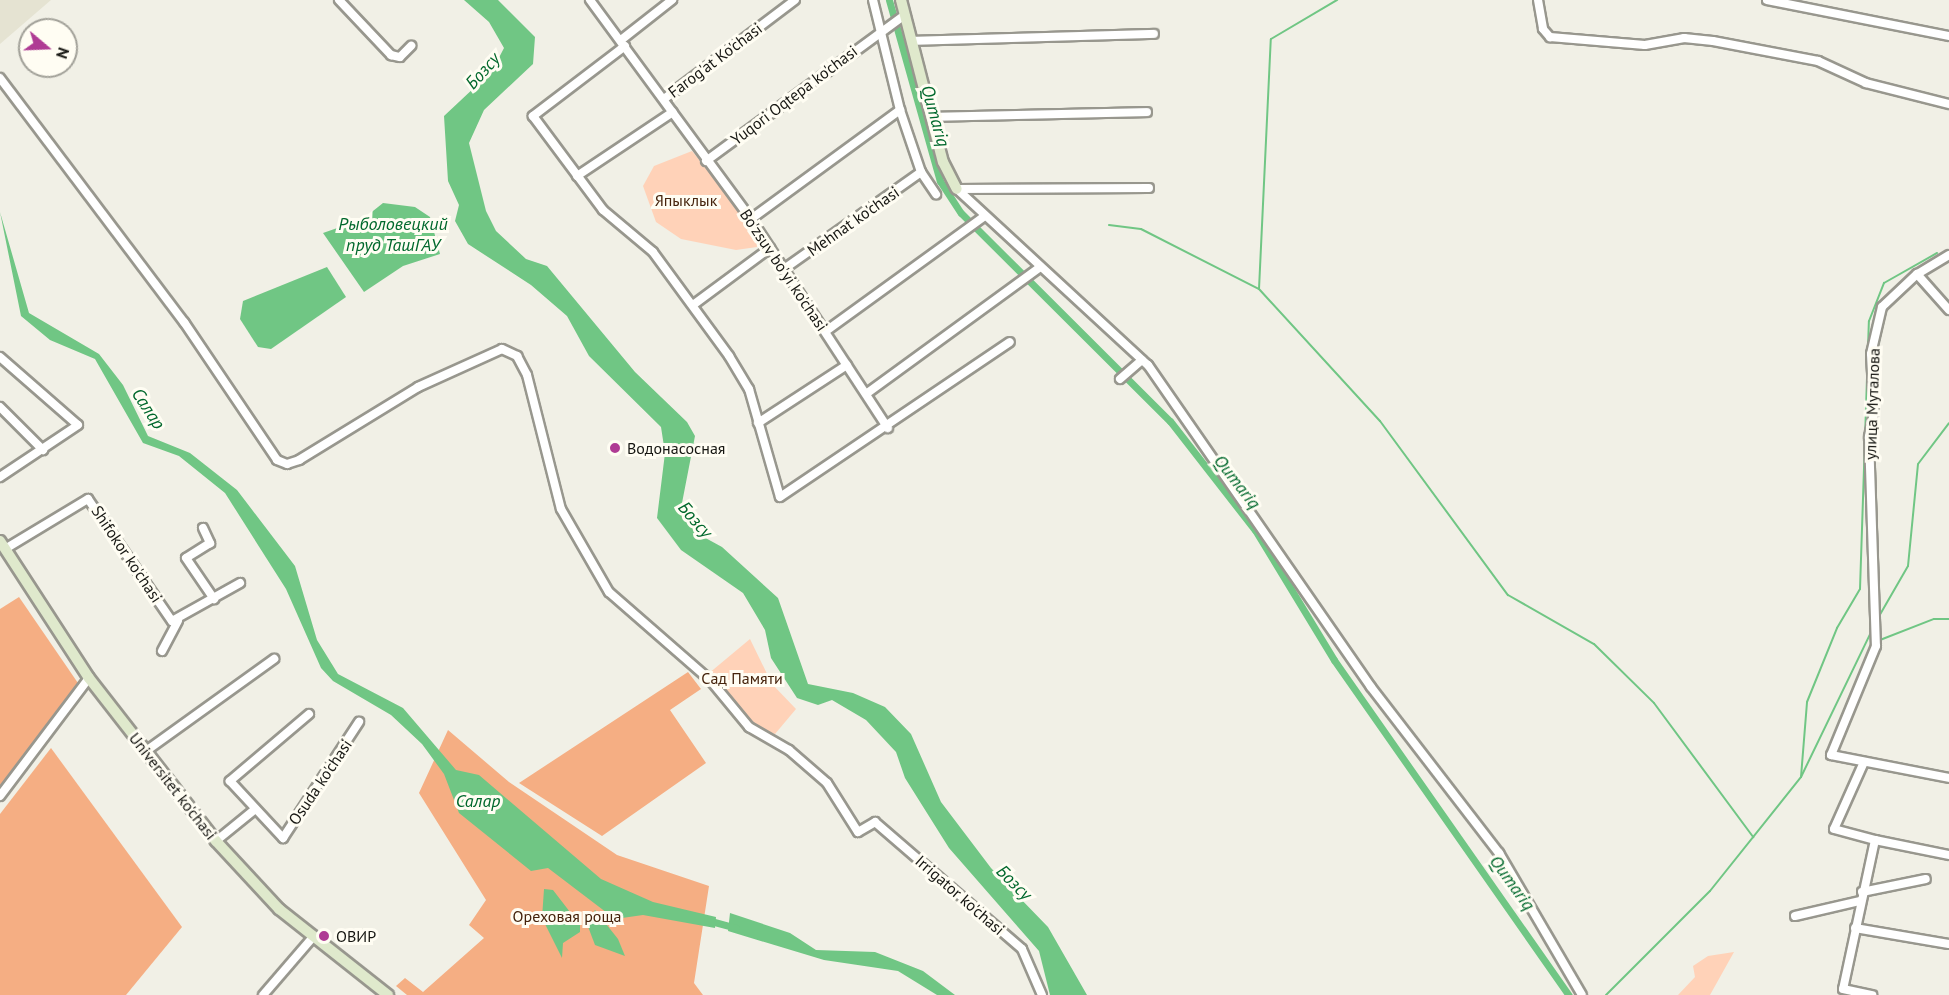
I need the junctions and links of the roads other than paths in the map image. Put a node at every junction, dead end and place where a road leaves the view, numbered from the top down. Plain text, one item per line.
1 (339, 0) edge
2 (590, 0) edge
3 (672, 0) edge
4 (795, 0) edge
5 (873, 0) edge
6 (901, 0) edge
7 (1539, 0) edge
8 (1767, 0) edge
9 (905, 15) junction
10 (881, 30) junction
11 (1155, 34) dead end
12 (1949, 36) edge
13 (912, 41) junction
14 (623, 43) junction
15 (411, 46) dead end
16 (0, 78) edge
17 (664, 99) junction
18 (1949, 104) edge
19 (900, 110) junction
20 (673, 112) junction
21 (1148, 112) dead end
22 (931, 117) junction
23 (706, 161) junction
24 (921, 172) junction
25 (577, 176) junction
26 (1149, 188) dead end
27 (957, 189) junction
28 (936, 194) dead end
29 (983, 218) junction
30 (752, 219) junction
31 (770, 248) junction
32 (1949, 255) edge
33 (784, 269) junction
34 (1037, 270) junction
35 (1917, 274) junction
36 (693, 305) junction
37 (1949, 310) edge
38 (826, 331) junction
39 (1010, 342) dead end
40 (0, 357) edge
41 (1139, 362) junction
42 (847, 365) junction
43 (1120, 378) dead end
44 (866, 393) junction
45 (0, 407) edge
46 (758, 423) junction
47 (888, 428) junction
48 (43, 450) junction
49 (0, 477) edge
50 (203, 528) dead end
51 (3, 545) edge
52 (240, 583) dead end
53 (214, 599) junction
54 (178, 621) junction
55 (162, 651) dead end
56 (274, 659) dead end
57 (89, 678) junction
58 (309, 714) dead end
59 (359, 723) dead end
60 (146, 751) junction
61 (1864, 762) junction
62 (1949, 778) edge
63 (0, 796) edge
64 (254, 810) junction
65 (1875, 840) junction
66 (216, 841) junction
67 (1949, 855) edge
68 (1926, 879) dead end
69 (1861, 897) junction
70 (1795, 916) dead end
71 (1855, 928) junction
72 (314, 936) junction
73 (1949, 944) edge
74 (263, 995) edge
75 (388, 995) edge
76 (1042, 995) edge
77 (1582, 995) edge
78 (1872, 995) edge

1 - 15 street
2 - 14 street, Bo'zsuv bo'yi ko'chasi
3 - 14 street
4 - 17 street, Farog'at Ko'chasi
5 - 10 street
6 - 9 main road
7 - 18 street
8 - 12 street
9 - 10 street, Yuqori Oqtepa ko'chasi
9 - 13 main road
10 - 19 street
10 - 23 street, Yuqori Oqtepa ko'chasi
11 - 13 street
13 - 22 main road
14 - 17 street, Bo'zsuv bo'yi ko'chasi
14 - 25 street
16 - 76 street, Irrigator ko'chasi
17 - 20 street, Bo'zsuv bo'yi ko'chasi
19 - 24 street
19 - 30 street
20 - 23 street, Bo'zsuv bo'yi ko'chasi
20 - 25 street
21 - 22 street
22 - 27 main road
23 - 30 street, Bo'zsuv bo'yi ko'chasi
24 - 28 street
24 - 33 street, Mehnat ko'chasi
25 - 36 street
26 - 27 street
27 - 29 street
29 - 34 street
29 - 38 street
30 - 31 street, Bo'zsuv bo'yi ko'chasi
31 - 33 street, Bo'zsuv bo'yi ko'chasi
31 - 36 street
32 - 35 street, улица Муталова
33 - 38 street, Bo'zsuv bo'yi ko'chasi
34 - 41 street
34 - 44 street
35 - 37 street
35 - 61 street, улица Муталова
36 - 46 street
38 - 42 street, Bo'zsuv bo'yi ko'chasi
39 - 47 street
40 - 48 street
41 - 43 street
41 - 77 street
42 - 44 street, Bo'zsuv bo'yi ko'chasi
42 - 46 street
44 - 47 street, Bo'zsuv bo'yi ko'chasi
45 - 48 street
46 - 47 street
48 - 49 street
50 - 53 street
51 - 54 street, Shifokor ko'chasi
51 - 57 main road, Universitet ko'chasi
52 - 53 street
53 - 54 street
54 - 55 street
56 - 60 street
57 - 60 main road, Universitet ko'chasi
57 - 63 street
58 - 64 street, Osuda ko'chasi
59 - 64 street, Osuda ko'chasi
60 - 66 main road, Universitet ko'chasi
61 - 62 street
61 - 65 street
64 - 66 street
65 - 67 street
65 - 69 street
66 - 72 main road, Universitet ko'chasi
68 - 69 street
69 - 70 street
69 - 71 street
71 - 73 street
71 - 78 street
72 - 74 street
72 - 75 main road, Universitet ko'chasi

